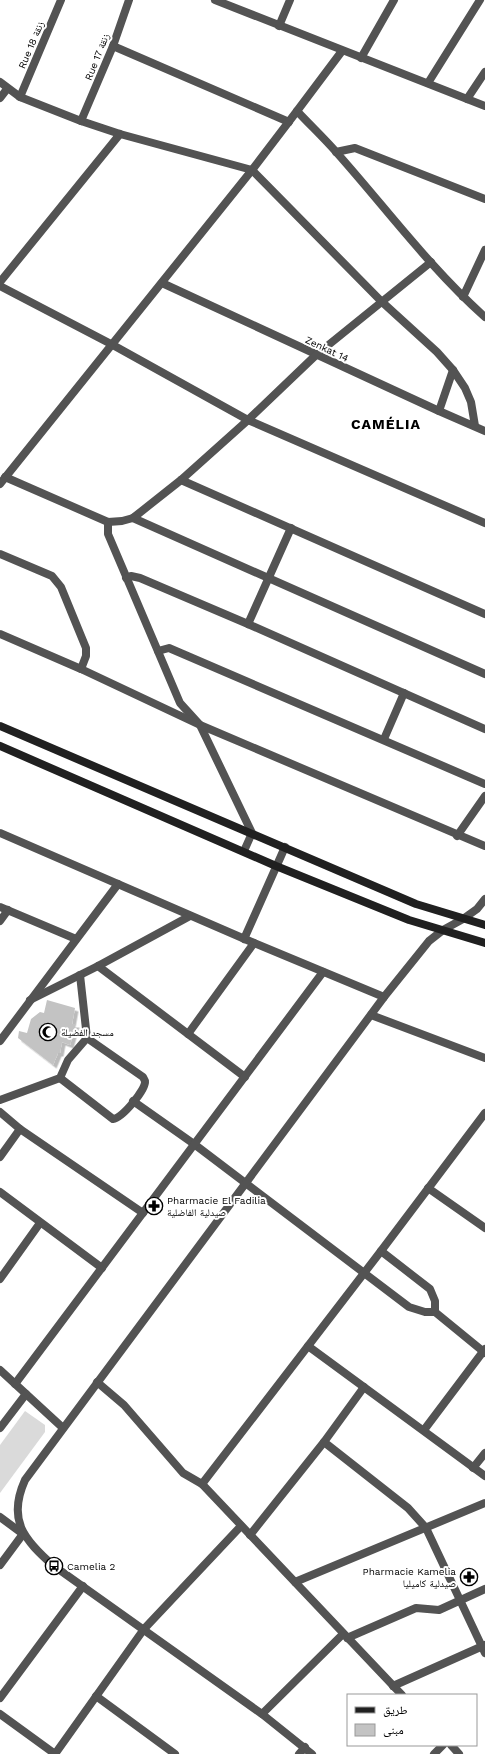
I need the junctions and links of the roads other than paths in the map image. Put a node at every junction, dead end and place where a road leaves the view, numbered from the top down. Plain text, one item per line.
1 (61, 0) edge
2 (129, 0) edge
3 (215, 0) edge
4 (290, 0) edge
5 (394, 0) edge
6 (480, 0) edge
7 (230, 3) edge
8 (279, 26) junction
9 (112, 46) junction
10 (342, 51) junction
11 (361, 58) junction
12 (485, 72) edge
13 (0, 82) edge
14 (428, 83) junction
15 (7, 89) junction
16 (20, 97) junction
17 (0, 98) edge
18 (468, 99) junction
19 (485, 106) edge
20 (297, 111) junction
21 (81, 121) junction
22 (289, 122) junction
23 (120, 134) junction
24 (336, 152) junction
25 (252, 170) junction
26 (485, 199) edge
27 (485, 250) edge
28 (430, 262) junction
29 (0, 282) edge
30 (162, 283) junction
31 (0, 286) edge
32 (463, 297) junction
33 (381, 301) junction
34 (485, 316) edge
35 (111, 344) junction
36 (316, 355) junction
37 (453, 370) junction
38 (439, 411) junction
39 (248, 420) junction
40 (475, 426) junction
41 (485, 431) edge
42 (5, 477) junction
43 (181, 480) junction
44 (0, 484) edge
45 (133, 518) junction
46 (108, 522) junction
47 (485, 523) edge
48 (291, 528) junction
49 (0, 554) edge
50 (126, 578) junction
51 (268, 578) junction
52 (485, 614) edge
53 (248, 624) junction
54 (0, 634) edge
55 (158, 651) junction
56 (81, 669) junction
57 (485, 674) edge
58 (404, 693) junction
59 (200, 725) junction
60 (0, 726) edge
61 (485, 730) edge
62 (384, 739) junction
63 (0, 746) edge
64 (485, 784) edge
65 (485, 796) edge
66 (0, 833) edge
67 (252, 833) junction
68 (457, 836) junction
69 (485, 846) edge
70 (285, 847) junction
71 (244, 851) junction
72 (276, 866) junction
73 (118, 884) junction
74 (485, 899) edge
75 (0, 907) edge
76 (8, 910) junction
77 (190, 916) junction
78 (463, 919) junction
79 (0, 921) edge
80 (485, 925) edge
81 (443, 930) junction
82 (76, 939) junction
83 (244, 939) junction
84 (254, 943) junction
85 (485, 943) edge
86 (98, 966) junction
87 (323, 972) junction
88 (80, 976) junction
89 (384, 997) junction
90 (29, 1001) junction
91 (371, 1015) junction
92 (188, 1034) junction
93 (88, 1038) junction
94 (0, 1040) edge
95 (485, 1058) edge
96 (244, 1077) junction
97 (60, 1078) junction
98 (0, 1100) edge
99 (133, 1101) junction
100 (0, 1112) edge
101 (485, 1113) edge
102 (20, 1129) junction
103 (194, 1144) junction
104 (0, 1157) edge
105 (245, 1183) junction
106 (428, 1188) junction
107 (0, 1192) edge
108 (143, 1213) junction
109 (40, 1223) junction
110 (485, 1228) edge
111 (381, 1251) junction
112 (102, 1268) junction
113 (364, 1274) junction
114 (0, 1279) edge
115 (435, 1312) junction
116 (308, 1346) junction
117 (484, 1351) edge
118 (0, 1370) edge
119 (97, 1382) junction
120 (15, 1384) junction
121 (364, 1387) junction
122 (26, 1394) junction
123 (0, 1428) edge
124 (63, 1428) junction
125 (424, 1430) junction
126 (324, 1442) junction
127 (485, 1453) edge
128 (473, 1468) junction
129 (485, 1476) edge
130 (202, 1484) junction
131 (485, 1503) edge
132 (0, 1517) edge
133 (241, 1526) junction
134 (426, 1528) junction
135 (23, 1534) junction
136 (250, 1535) junction
137 (0, 1565) edge
138 (295, 1582) junction
139 (83, 1586) junction
140 (485, 1589) edge
141 (461, 1600) junction
142 (144, 1629) junction
143 (345, 1636) junction
144 (484, 1648) edge
145 (393, 1686) junction
146 (401, 1694) edge
147 (96, 1696) junction
148 (0, 1698) edge
149 (0, 1714) edge
150 (262, 1714) junction
151 (442, 1746) edge
152 (452, 1746) edge
153 (302, 1751) edge
154 (55, 1754) edge
155 (175, 1754) edge
156 (312, 1754) edge
157 (434, 1754) edge
158 (460, 1754) edge

1 - 16 street, Rue 18 زنقة
2 - 9 street, Rue 17 زنقة
3 - 7 street
4 - 8 street
5 - 11 street
6 - 14 street
7 - 8 street
8 - 10 street
9 - 21 street, Rue 17 زنقة
9 - 22 street
10 - 11 street
10 - 20 street
11 - 14 street
12 - 18 street
13 - 15 street
14 - 18 street
15 - 16 street
15 - 17 street
16 - 21 street
18 - 19 street
20 - 22 street
20 - 24 street
21 - 23 street
22 - 25 street
23 - 25 street
23 - 29 street
24 - 26 street
24 - 28 street
25 - 30 street
25 - 33 street
27 - 32 street
28 - 32 street
28 - 33 street
30 - 35 street
30 - 36 street, Zenkat 14
31 - 35 street
32 - 34 street
33 - 36 street
33 - 37 street
35 - 39 street
35 - 42 street
36 - 38 street, Zenkat 14
36 - 39 street
37 - 38 street
37 - 40 street
38 - 40 street, Zenkat 14
39 - 43 street
39 - 47 street
40 - 41 street, Zenkat 14
42 - 44 street
42 - 46 street
43 - 45 street
43 - 48 street
45 - 46 street
45 - 51 street
46 - 50 street
48 - 51 street
48 - 52 street
49 - 56 street
50 - 53 street
50 - 55 street
51 - 53 street
51 - 57 street
53 - 58 street
54 - 56 street
55 - 59 street
55 - 62 street
56 - 59 street
58 - 61 street
58 - 62 street
59 - 67 street
59 - 68 street
60 - 67 street
62 - 64 street
63 - 71 street
65 - 68 street
66 - 73 street
67 - 70 street
67 - 71 street
68 - 69 street
70 - 72 street
70 - 78 street
71 - 72 street
72 - 81 street
72 - 83 street
73 - 77 street
73 - 82 street
74 - 78 street
75 - 76 street
76 - 79 street
76 - 82 street
77 - 83 street
77 - 86 street
78 - 80 street
78 - 81 street
81 - 85 street
81 - 89 street
82 - 90 street
83 - 84 street
84 - 87 street
84 - 92 street
86 - 88 street
86 - 92 street
87 - 89 street
87 - 96 street
88 - 90 street
88 - 93 street
89 - 91 street
90 - 94 street
91 - 95 street
91 - 105 street
92 - 96 street
93 - 97 street
93 - 99 street
96 - 103 street
97 - 98 street
97 - 99 street
99 - 103 street
100 - 102 street
101 - 106 street
102 - 104 street
102 - 108 street
103 - 105 street
103 - 108 street
105 - 113 street
105 - 119 street
106 - 110 street
106 - 111 street
107 - 109 street
108 - 112 street
109 - 112 street
109 - 114 street
111 - 113 street
111 - 115 street
112 - 120 street
113 - 115 street
113 - 116 street
115 - 117 street
116 - 121 street
116 - 130 street
117 - 125 street
118 - 120 street
119 - 124 street
119 - 130 street
120 - 122 street
121 - 125 street
121 - 126 street
122 - 123 street
122 - 124 street
124 - 135 street
125 - 128 street
126 - 134 street
126 - 136 street
127 - 128 street
128 - 129 street
130 - 133 street
131 - 134 street
132 - 135 street
133 - 136 street
133 - 142 street
134 - 138 street
134 - 141 street
135 - 137 street
135 - 139 street
136 - 138 street
138 - 143 street
139 - 142 street
139 - 148 street
140 - 141 street
141 - 143 street
141 - 144 street
142 - 147 street
142 - 150 street
143 - 145 street
143 - 150 street
144 - 145 street
145 - 146 street
147 - 154 street
147 - 155 street
149 - 154 street
150 - 153 street
151 - 157 street
152 - 158 street
153 - 156 street

